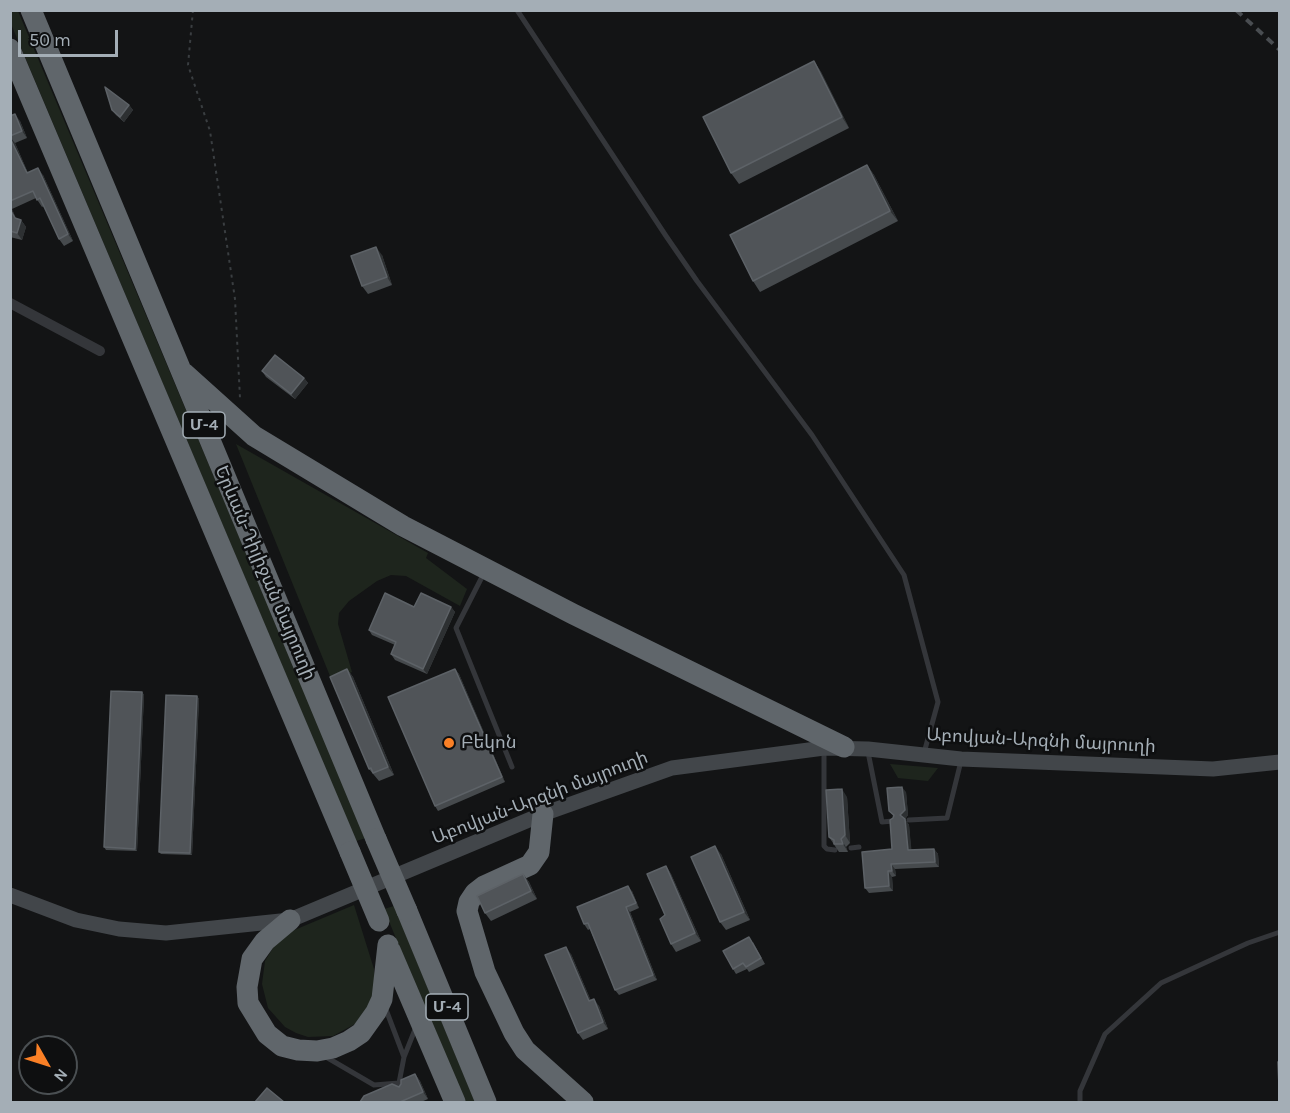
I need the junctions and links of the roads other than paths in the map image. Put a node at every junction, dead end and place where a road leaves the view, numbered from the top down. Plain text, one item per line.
1 (31, 10) edge
2 (517, 10) edge
3 (11, 53) edge
4 (10, 303) edge
5 (100, 351) dead end
6 (181, 369) junction
7 (486, 569) junction
8 (834, 748) junction
9 (867, 749) junction
10 (924, 754) junction
11 (961, 759) junction
12 (1280, 762) edge
13 (512, 767) dead end
14 (543, 814) junction
15 (909, 820) dead end
16 (893, 821) edge
17 (851, 848) dead end
18 (859, 848) dead end
19 (835, 850) edge
20 (10, 895) edge
21 (290, 920) junction
22 (1280, 932) edge
23 (388, 945) junction
24 (382, 999) junction
25 (419, 1020) junction
26 (317, 1052) junction
27 (404, 1057) junction
28 (455, 1102) edge
29 (486, 1102) edge
30 (583, 1102) edge
31 (1080, 1102) edge

1 - 6 highway, Երևան-Դիլիջան մայրուղի / Մ-4
2 - 10 lane
3 - 23 highway, Երևան-Դիլիջան մայրուղի / Մ-4, bridge
4 - 5 street
6 - 7 highway
6 - 29 highway, Երևան-Դիլիջան մայրուղի / Մ-4, bridge
7 - 8 highway
7 - 13 lane
8 - 9 main road, Աբովյան-Արզնի մայրուղի
8 - 14 main road, Աբովյան-Արզնի մայրուղի
8 - 19 lane
9 - 10 main road, Աբովյան-Արզնի մայրուղի
9 - 16 lane
10 - 11 main road, Աբովյան-Արզնի մայրուղի
11 - 12 main road, Աբովյան-Արզնի մայրուղի
11 - 15 lane
14 - 21 main road, Աբովյան-Արզնի մայրուղի
14 - 30 highway
17 - 18 lane
20 - 21 main road, Աբովյան-Արզնի մայրուղի
21 - 26 highway
22 - 31 lane
23 - 24 highway
23 - 25 highway, Երևան-Դիլիջան մայրուղի / Մ-4
24 - 26 highway
24 - 27 lane
25 - 27 lane
25 - 28 highway, Երևան-Դիլիջան մայրուղի / Մ-4
26 - 27 lane

